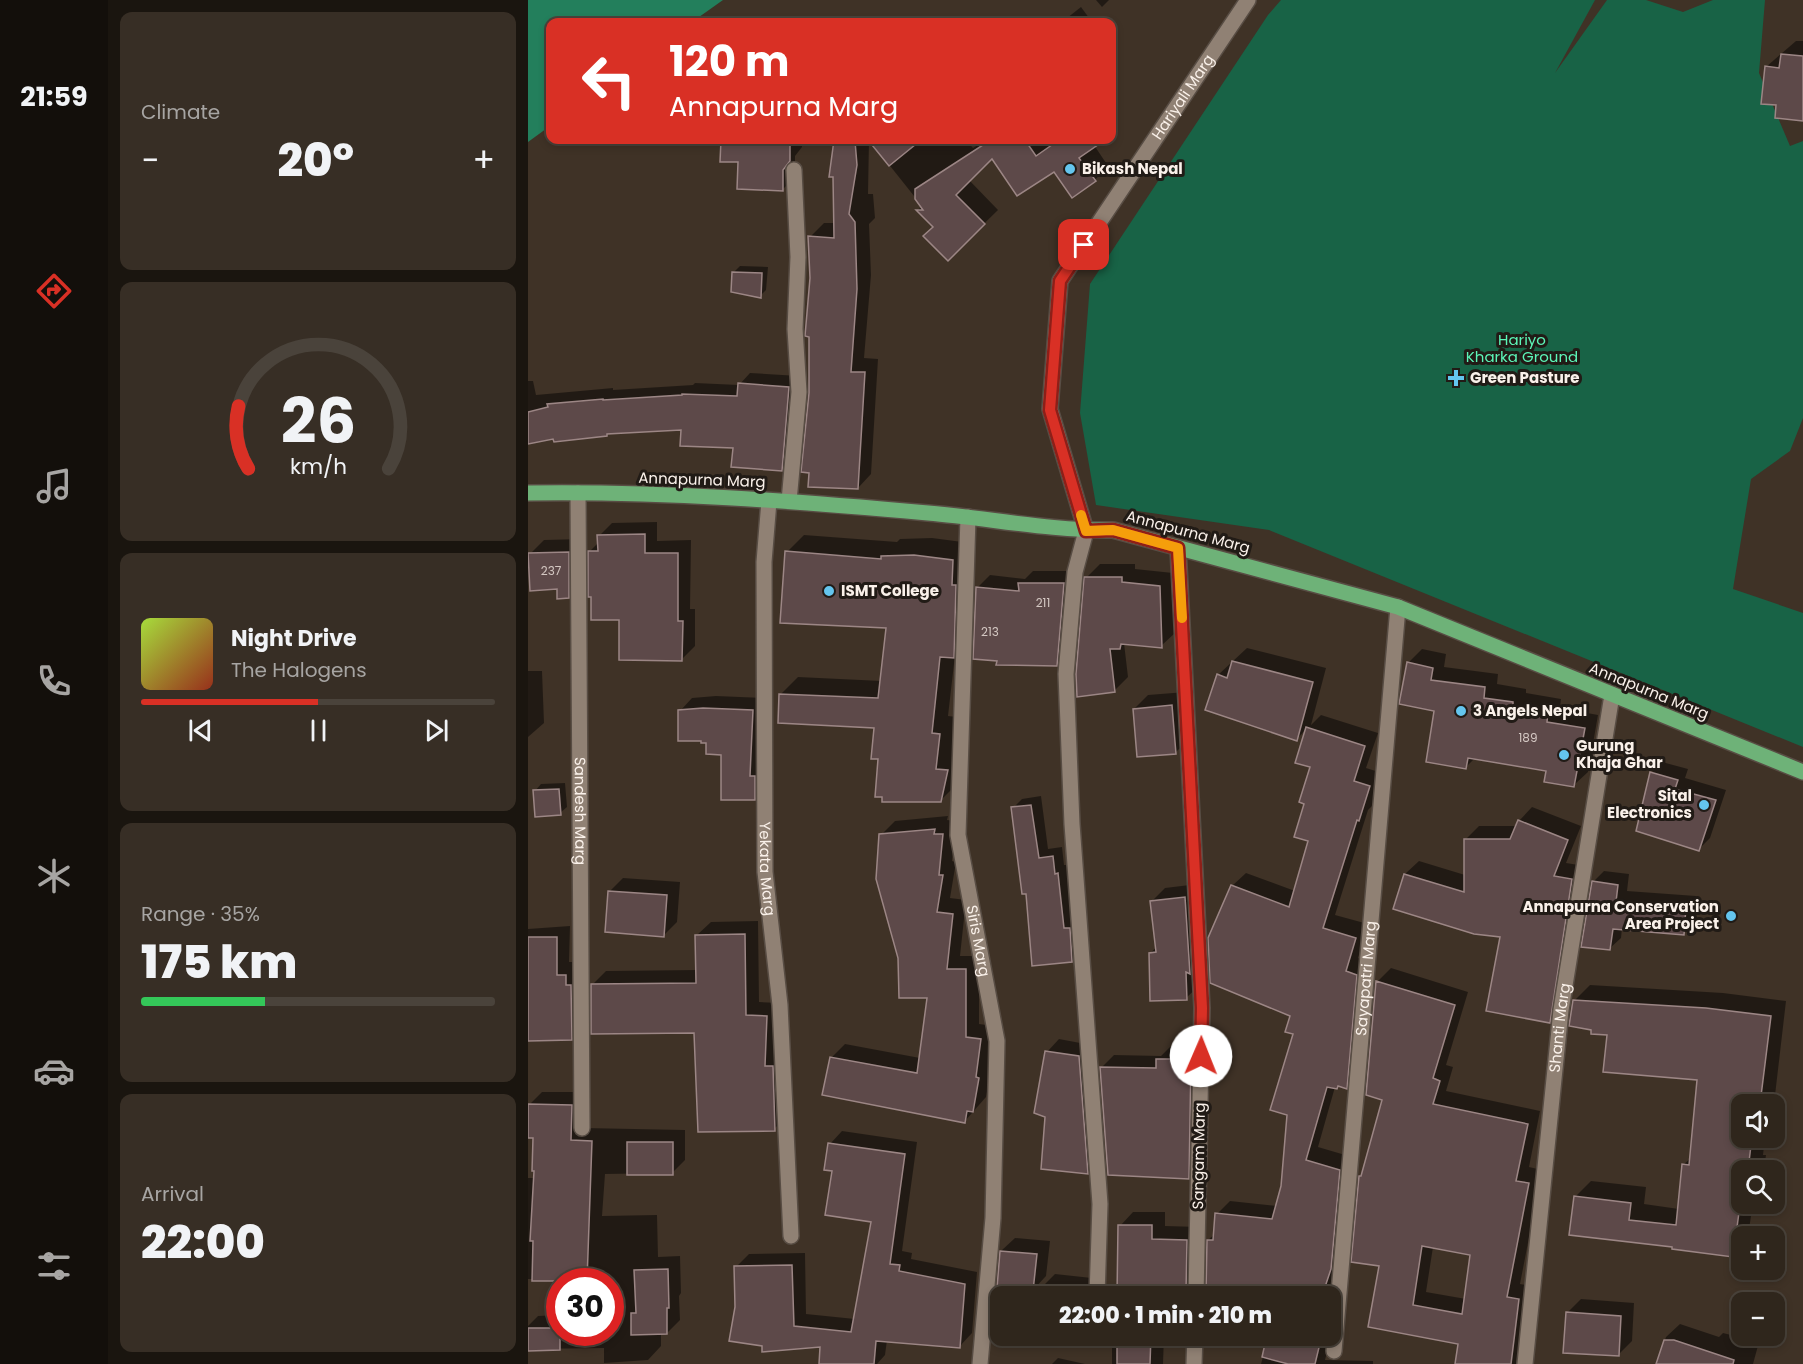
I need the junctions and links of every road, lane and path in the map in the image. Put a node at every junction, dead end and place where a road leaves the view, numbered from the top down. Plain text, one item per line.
1 (1248, 0) edge
2 (794, 170) dead end
3 (528, 493) edge
4 (578, 493) junction
5 (769, 501) junction
6 (789, 501) junction
7 (968, 517) junction
8 (1086, 531) junction
9 (1178, 548) junction
10 (1398, 607) junction
11 (1612, 695) junction
12 (1803, 772) edge
13 (582, 1128) dead end
14 (791, 1236) dead end
15 (1097, 1286) edge
16 (1196, 1286) edge
17 (1195, 1346) edge
18 (1335, 1351) dead end
19 (980, 1364) edge
20 (1194, 1364) edge
21 (1525, 1364) edge

1 - 8 street, Hariyali Marg
2 - 6 street
3 - 4 main road, Annapurna Marg
4 - 5 main road, Annapurna Marg
4 - 13 street, Sandesh Marg
5 - 6 main road, Annapurna Marg
5 - 14 street, Yekata Marg
6 - 7 main road, Annapurna Marg
7 - 8 main road, Annapurna Marg
7 - 19 street, Siris Marg
8 - 9 main road, Annapurna Marg
8 - 15 street
9 - 10 main road, Annapurna Marg
9 - 16 street, Sangam Marg
10 - 11 main road, Annapurna Marg
10 - 18 street, Sayapatri Marg
11 - 12 main road, Annapurna Marg
11 - 21 street, Shanti Marg
17 - 20 street

